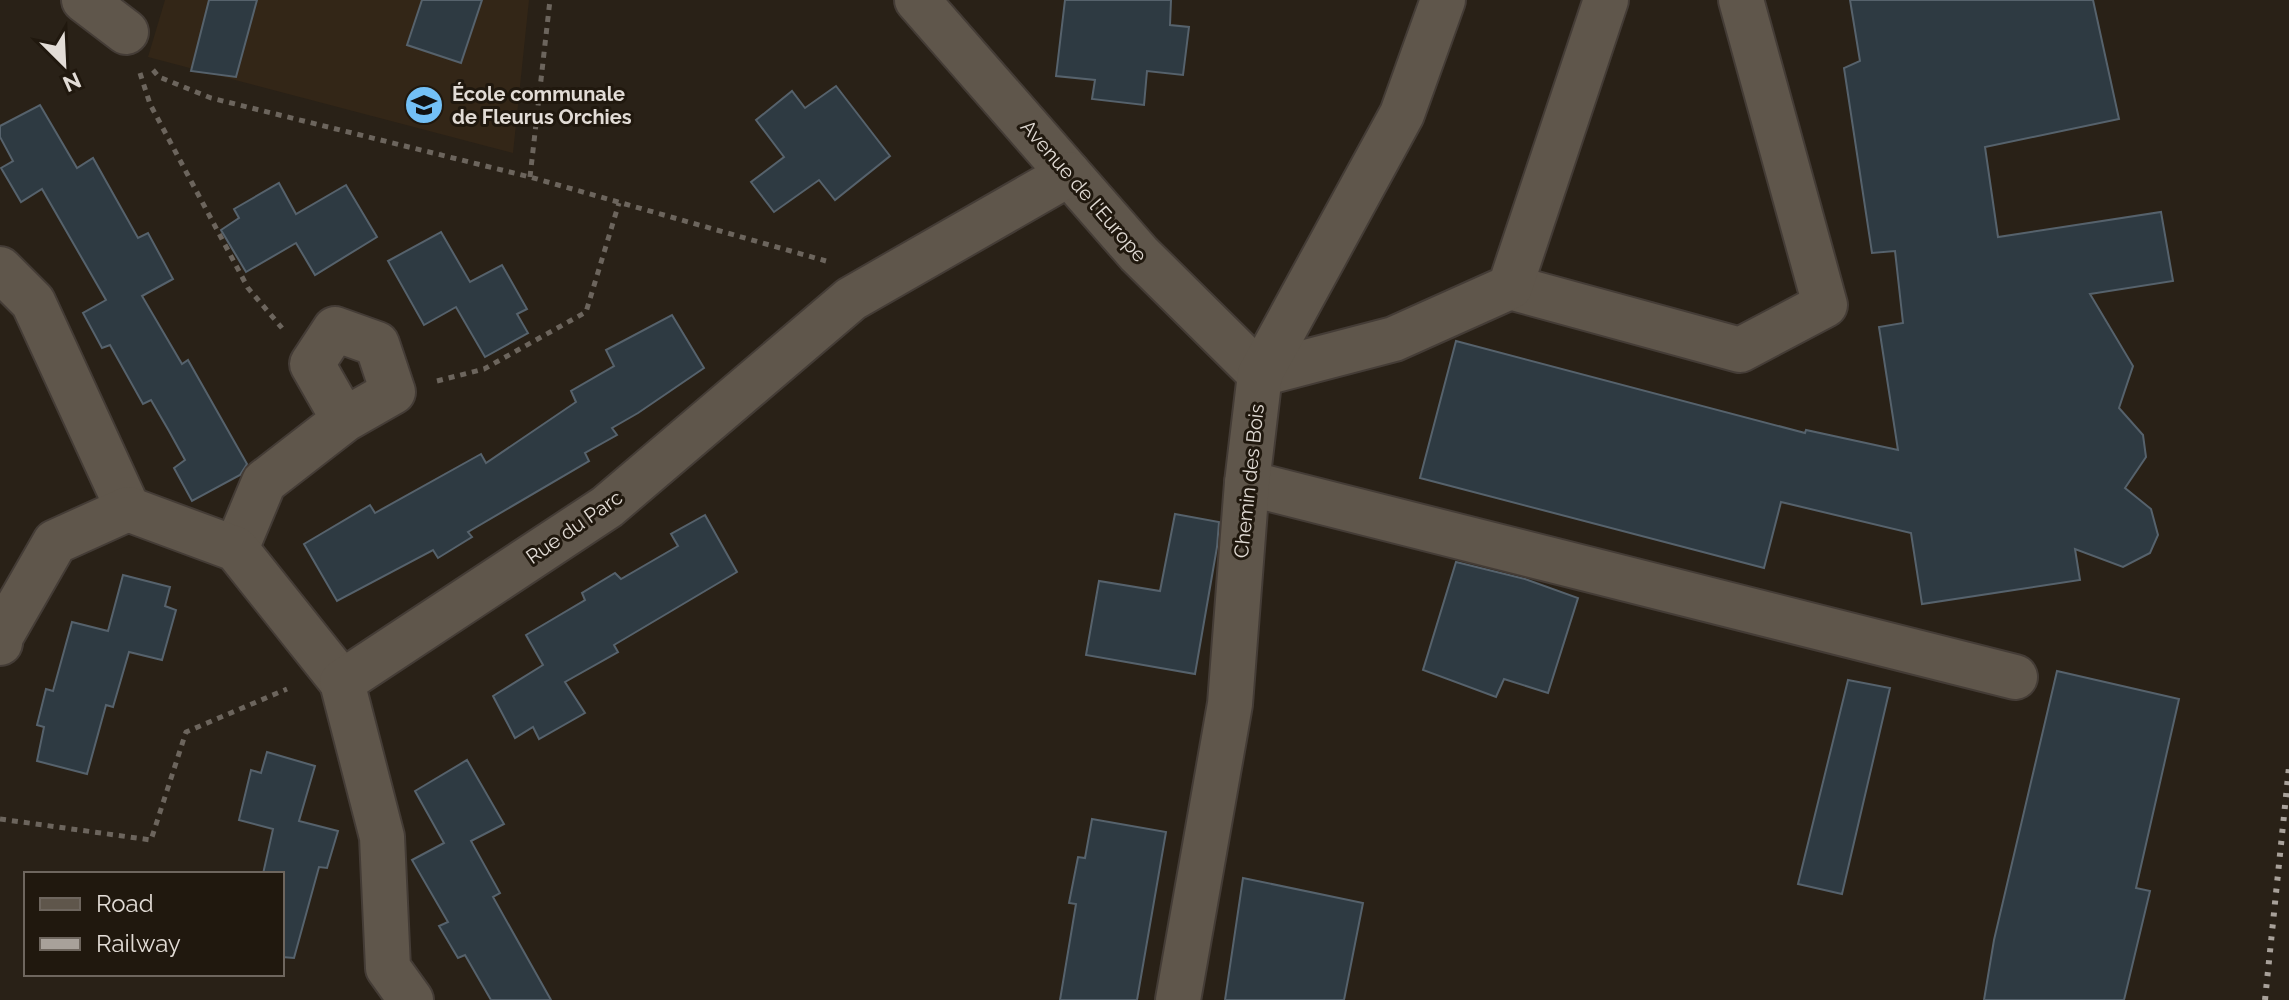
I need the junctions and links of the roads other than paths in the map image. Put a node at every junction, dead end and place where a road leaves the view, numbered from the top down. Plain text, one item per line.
1 (84, 0) edge
2 (917, 0) edge
3 (1443, 0) edge
4 (1606, 0) edge
5 (1741, 0) edge
6 (126, 32) road end
7 (1069, 174) junction
8 (0, 269) edge
9 (1510, 287) junction
10 (16, 301) edge
11 (1260, 374) junction
12 (344, 420) junction
13 (1247, 483) junction
14 (128, 509) junction
15 (236, 549) junction
16 (0, 643) edge
17 (337, 675) junction
18 (2015, 677) dead end
19 (411, 1000) edge
20 (1178, 1000) edge

1 - 6 street
2 - 7 street, Avenue de l'Europe
3 - 11 street, Chemin des Bois
4 - 9 street
5 - 9 street
7 - 11 street, Avenue de l'Europe
7 - 17 street, Rue du Parc
8 - 10 street
9 - 11 street
10 - 14 street
11 - 13 street, Chemin des Bois
12 - 12 street
12 - 15 street
13 - 18 street
13 - 20 street, Chemin des Bois
14 - 15 street
14 - 16 street
15 - 17 street
17 - 19 street

